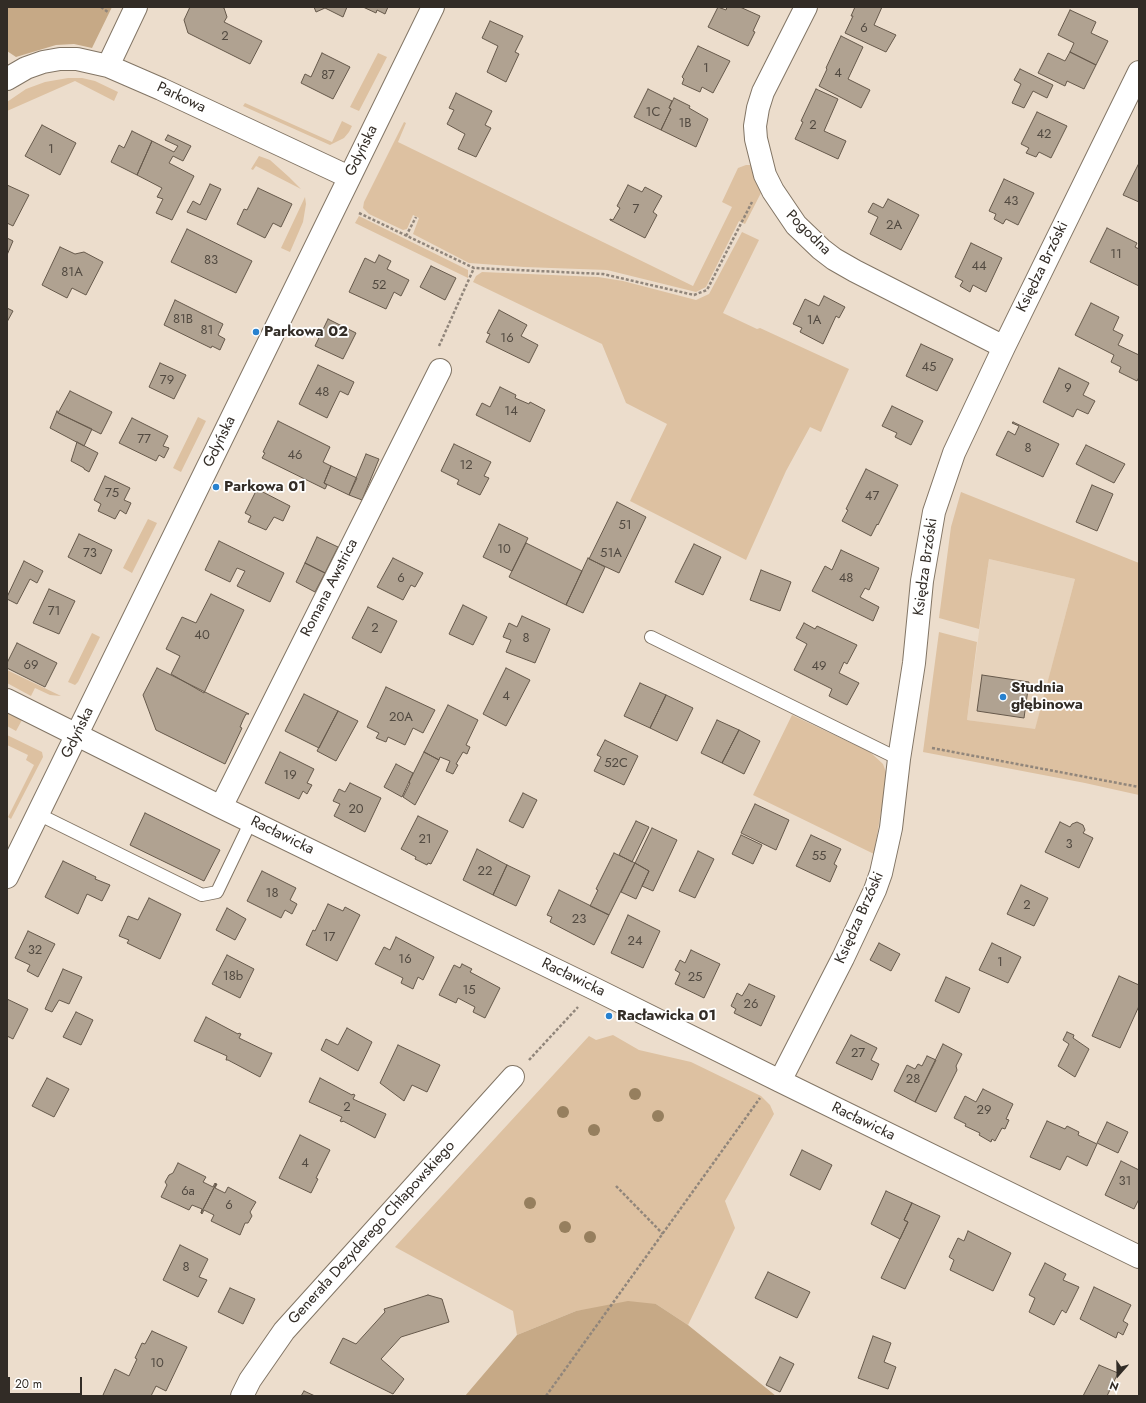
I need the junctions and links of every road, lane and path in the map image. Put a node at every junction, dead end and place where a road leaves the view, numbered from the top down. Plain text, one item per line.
1 (136, 7) edge
2 (433, 7) edge
3 (806, 7) edge
4 (108, 66) junction
5 (1139, 72) edge
6 (7, 79) edge
7 (349, 177) junction
8 (753, 200) dead end
9 (353, 210) dead end
10 (416, 217) dead end
11 (406, 236) junction
12 (474, 268) junction
13 (1004, 347) junction
14 (439, 360) joint
15 (651, 637) dead end
16 (7, 700) edge
17 (77, 735) junction
18 (932, 748) dead end
19 (899, 760) junction
20 (1139, 787) edge
21 (222, 807) junction
22 (38, 814) junction
23 (251, 821) junction
24 (7, 877) edge
25 (595, 988) junction
26 (513, 1077) joint
27 (780, 1081) junction
28 (616, 1186) dead end
29 (663, 1234) junction
30 (1139, 1257) edge
31 (242, 1396) edge
32 (546, 1396) edge

1 - 4 street
2 - 7 street, Gdyńska
3 - 13 street, Pogodna
4 - 6 street, Parkowa
4 - 7 street, Parkowa
5 - 13 street, Księdza Brzóski
7 - 17 street, Gdyńska
8 - 12 path
9 - 11 path
10 - 11 path
11 - 12 path
12 - 14 path
13 - 19 street, Księdza Brzóski
14 - 21 street, Romana Awstrica
15 - 19 lane
16 - 17 street, Racławicka
17 - 21 street, Racławicka
17 - 22 street, Gdyńska
18 - 20 path
19 - 27 street, Księdza Brzóski
21 - 23 street, Racławicka
22 - 23 lane
22 - 24 street, Gdyńska
23 - 25 street, Racławicka
25 - 26 path
25 - 27 street, Racławicka
26 - 31 street, Generała Dezyderego Chłapowskiego
27 - 29 path
27 - 30 street, Racławicka
28 - 29 path
29 - 32 path

